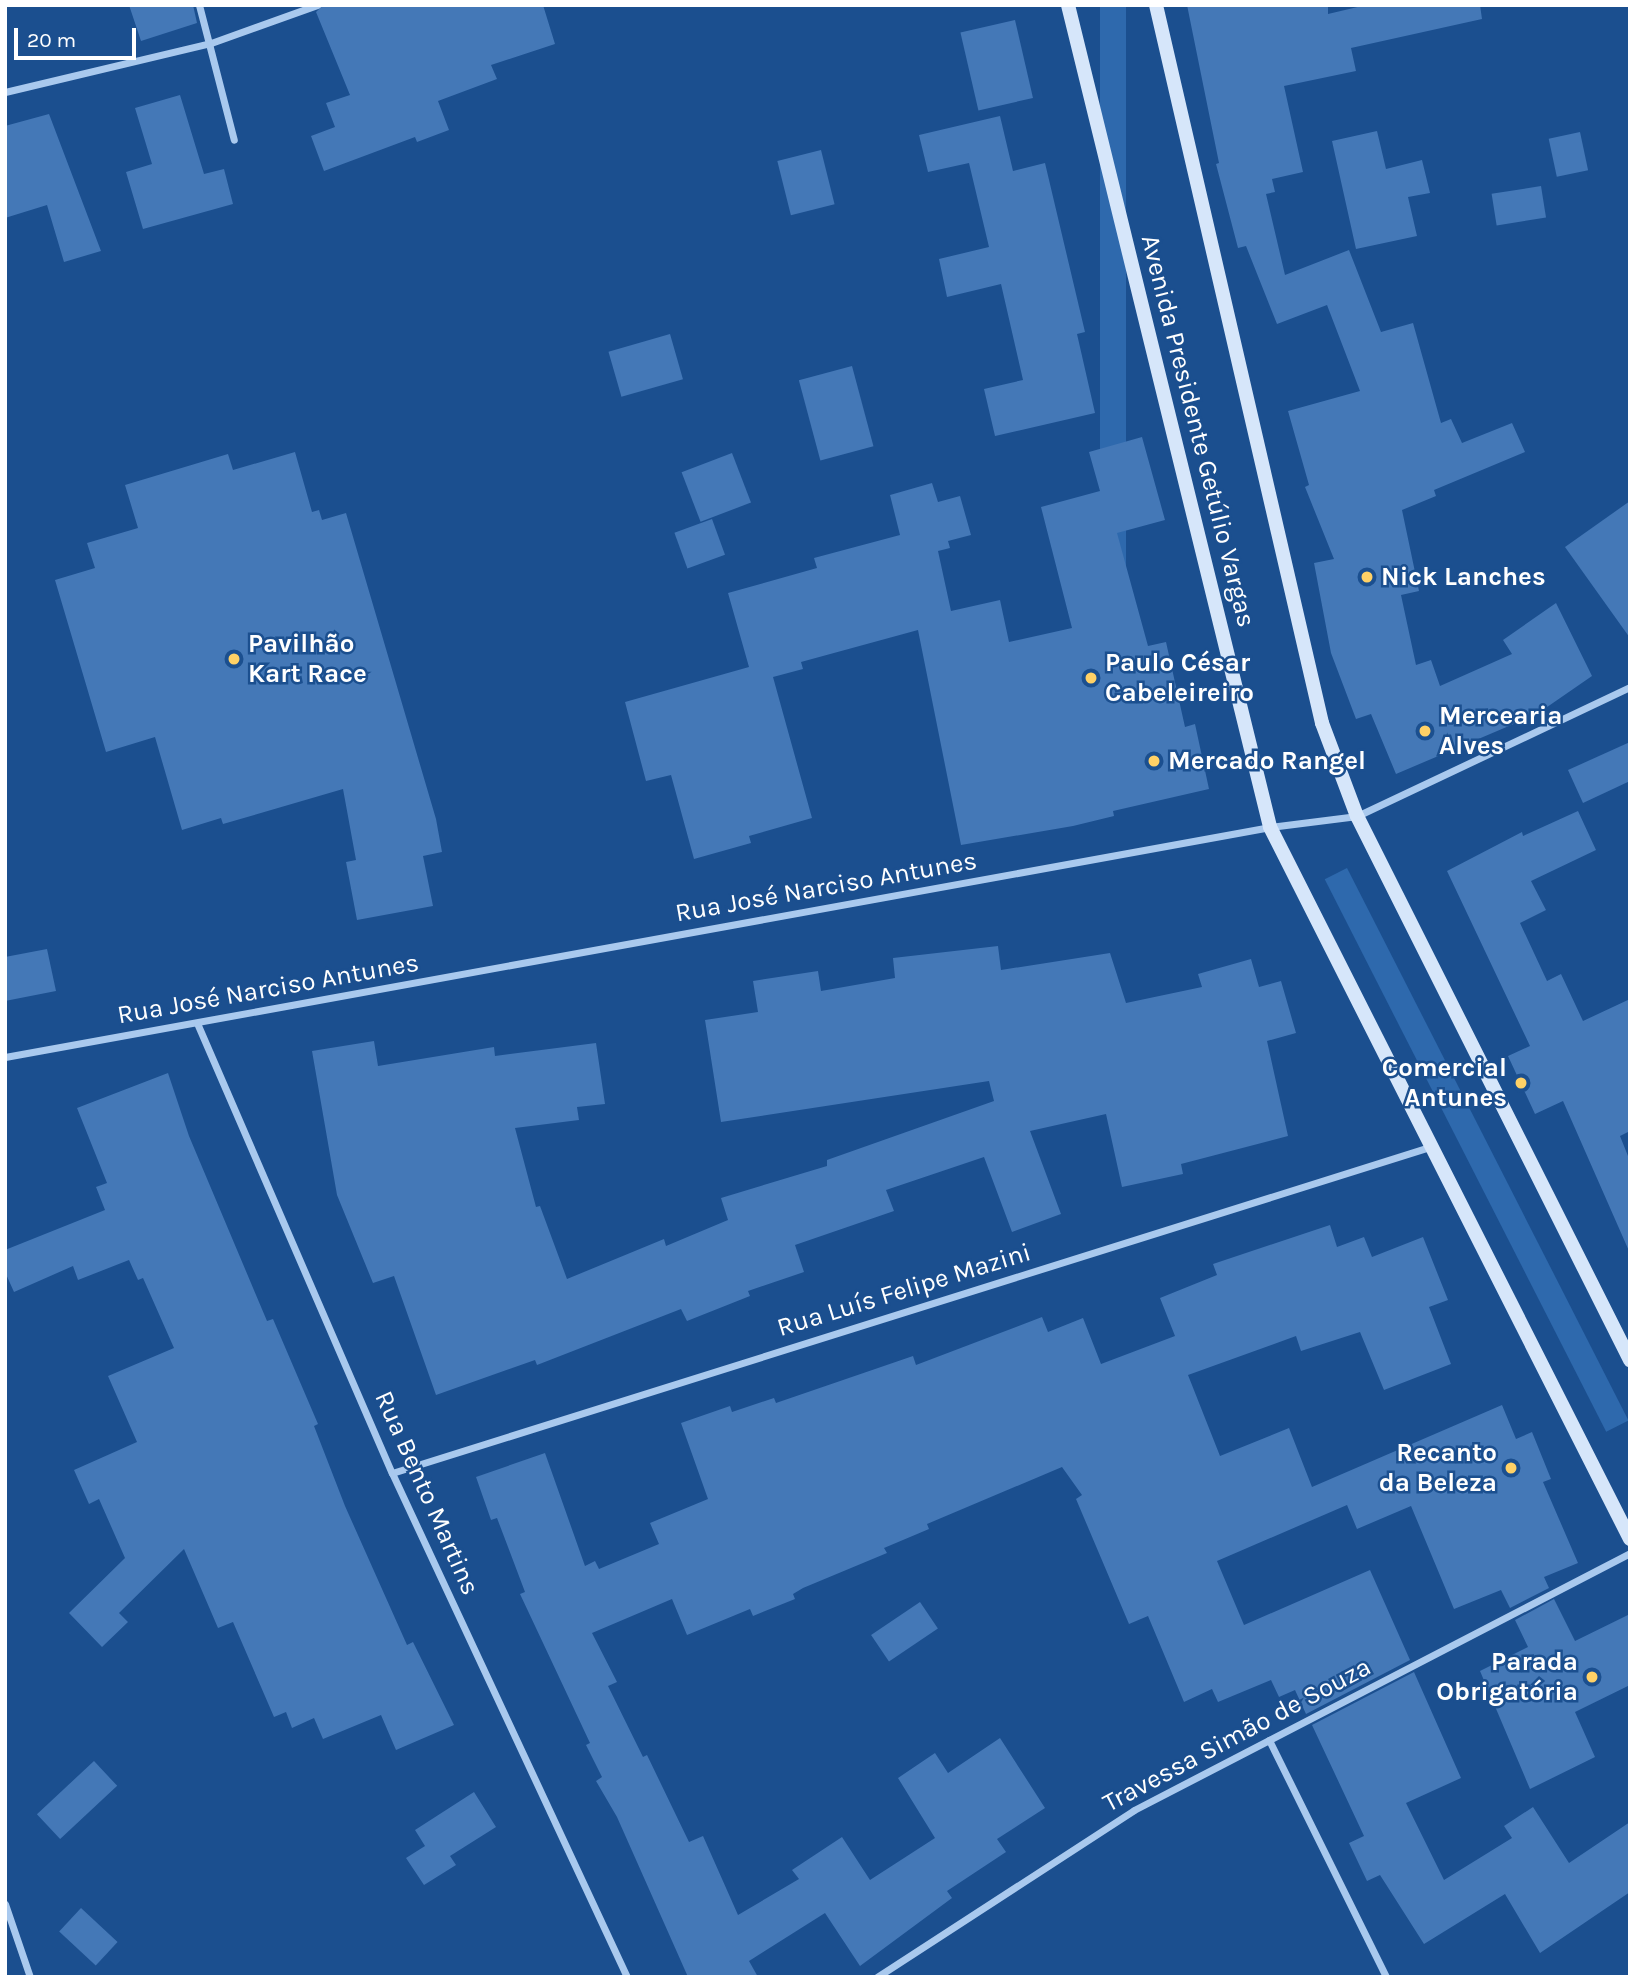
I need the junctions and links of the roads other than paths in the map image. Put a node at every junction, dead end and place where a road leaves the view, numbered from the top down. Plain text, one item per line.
1 (199, 5) edge
2 (317, 5) edge
3 (1068, 5) edge
4 (1156, 5) edge
5 (211, 43) junction
6 (5, 92) edge
7 (234, 140) dead end
8 (1630, 687) edge
9 (1357, 816) junction
10 (1270, 827) junction
11 (197, 1023) junction
12 (5, 1057) edge
13 (1430, 1147) junction
14 (1630, 1360) edge
15 (392, 1473) junction
16 (1630, 1539) edge
17 (1630, 1553) edge
18 (1269, 1740) junction
19 (5, 1905) edge
20 (30, 1977) edge
21 (627, 1977) edge
22 (877, 1977) edge
23 (1386, 1977) edge

1 - 5 street
2 - 5 street
3 - 10 main road, Avenida Presidente Getúlio Vargas
4 - 9 main road, Avenida Presidente Getúlio Vargas
5 - 6 street
5 - 7 street
8 - 9 street, Rua José Narciso Antunes
9 - 10 street, Rua José Narciso Antunes
9 - 14 main road, Avenida Presidente Getúlio Vargas
10 - 11 street, Rua José Narciso Antunes
10 - 13 main road, Avenida Presidente Getúlio Vargas
11 - 12 street, Rua José Narciso Antunes
11 - 15 street, Rua Bento Martins
13 - 15 street, Rua Luís Felipe Mazini
13 - 16 main road, Avenida Presidente Getúlio Vargas
15 - 21 street, Rua Bento Martins
17 - 18 street, Travessa Simão de Souza
18 - 22 street, Travessa Simão de Souza
18 - 23 street
19 - 20 street

